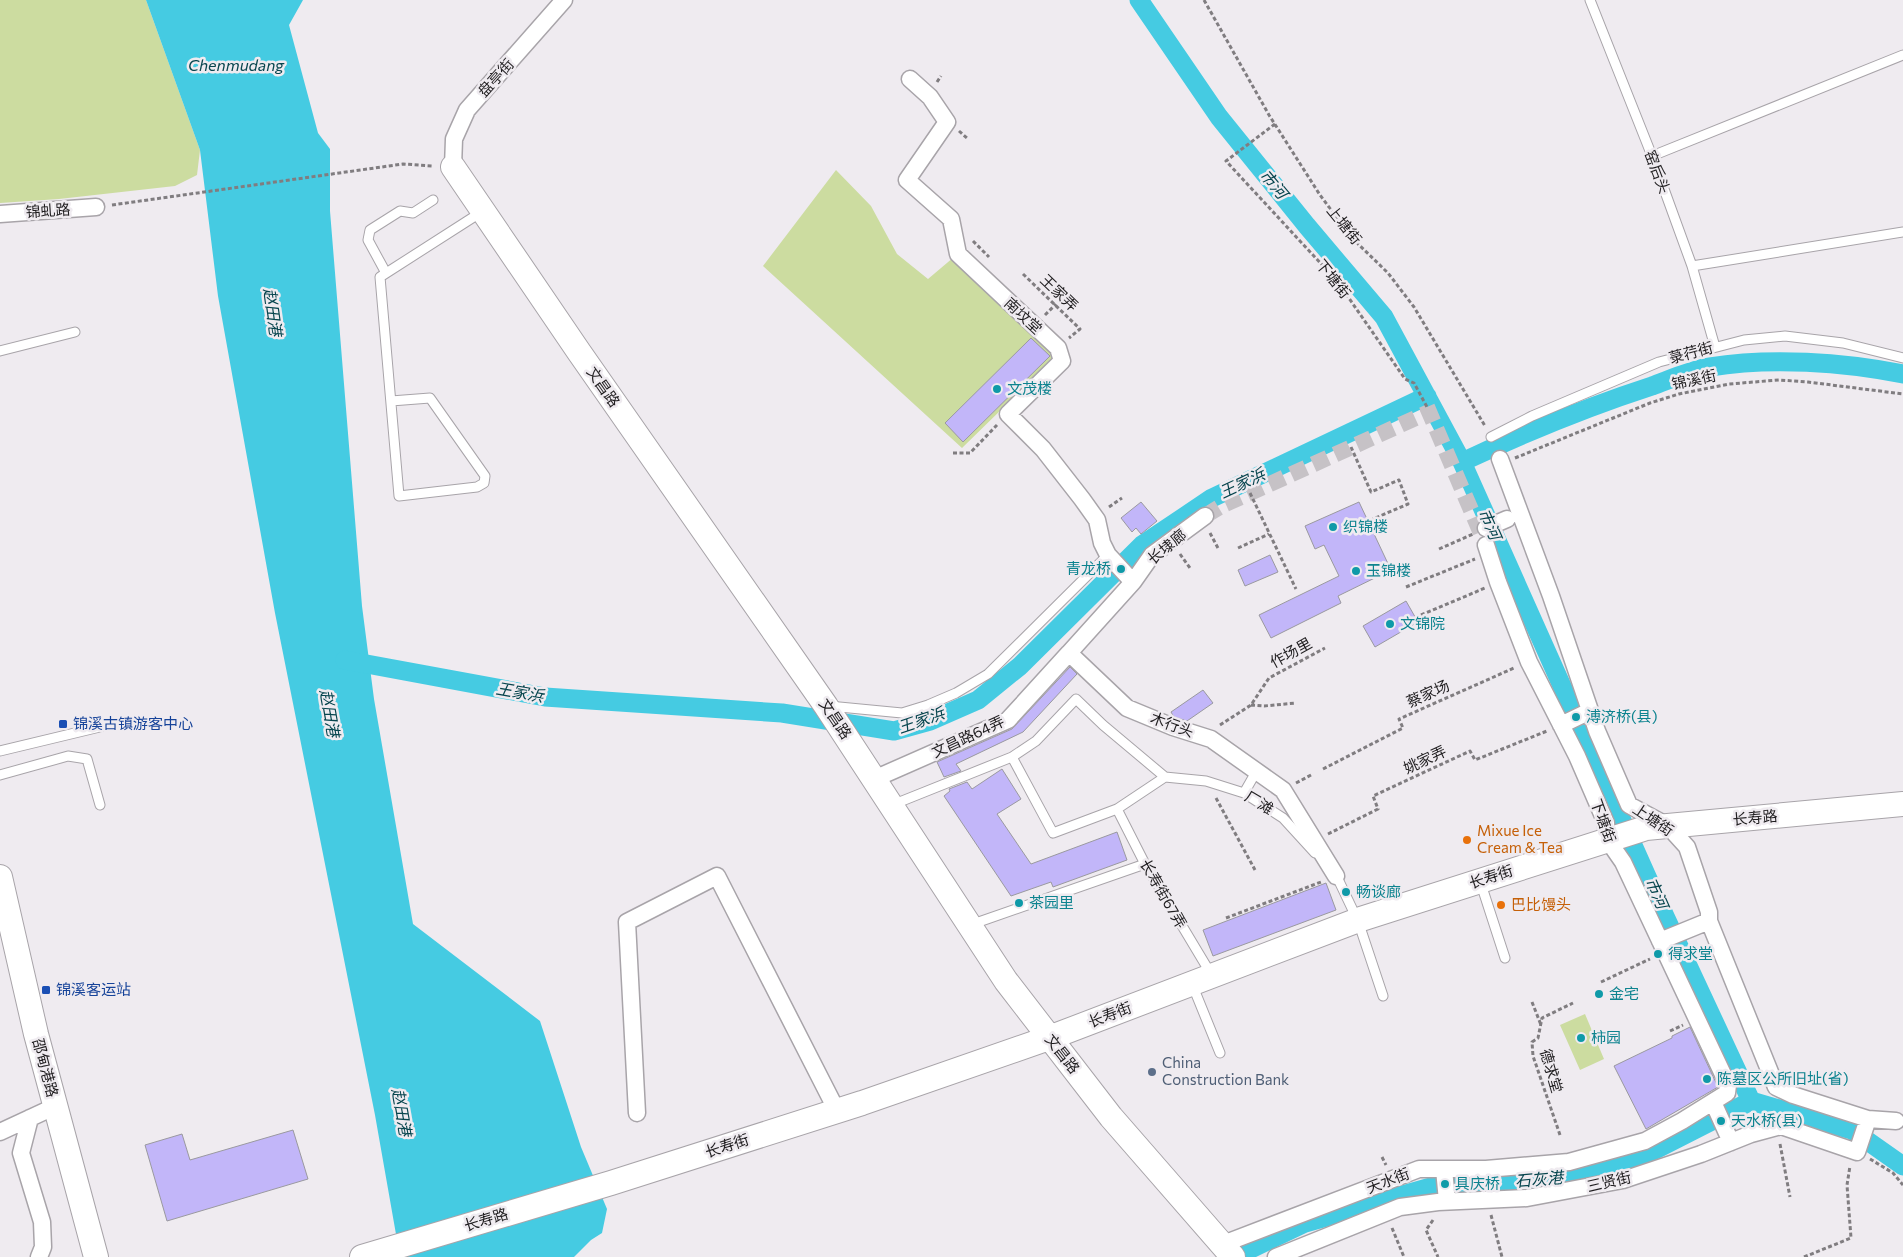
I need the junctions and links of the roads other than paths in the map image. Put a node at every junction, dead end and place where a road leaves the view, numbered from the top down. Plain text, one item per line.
1 (564, 0) edge
2 (1590, 0) edge
3 (1903, 55) edge
4 (910, 79) dead end
5 (1652, 156) junction
6 (454, 167) joint
7 (433, 200) dead end
8 (96, 207) road end
9 (483, 211) junction
10 (0, 214) edge
11 (1903, 232) edge
12 (1692, 266) junction
13 (386, 273) junction
14 (75, 332) dead end
15 (1715, 346) junction
16 (0, 351) edge
17 (1903, 358) edge
18 (391, 401) junction
19 (1491, 437) road end
20 (1500, 461) road end
21 (1205, 516) tunnel mouth
22 (1507, 519) dead end
23 (1110, 557) junction
24 (1130, 579) junction
25 (1069, 652) junction
26 (826, 706) junction
27 (1587, 712) junction
28 (1565, 723) junction
29 (104, 726) dead end
30 (0, 750) edge
31 (1012, 757) junction
32 (1256, 772) junction
33 (0, 775) edge
34 (1165, 777) junction
35 (874, 779) junction
36 (1244, 793) junction
37 (1903, 804) edge
38 (100, 805) dead end
39 (891, 806) junction
40 (1117, 809) junction
41 (1657, 827) junction
42 (1608, 840) junction
43 (1145, 864) junction
44 (1336, 876) junction
45 (0, 877) edge
46 (1480, 881) junction
47 (1358, 921) junction
48 (1709, 921) junction
49 (970, 926) junction
50 (1664, 943) junction
51 (1505, 958) dead end
52 (1202, 980) junction
53 (1383, 996) dead end
54 (1049, 1038) junction
55 (1220, 1052) dead end
56 (1727, 1093) joint
57 (56, 1106) junction
58 (1715, 1107) junction
59 (837, 1111) junction
60 (637, 1113) dead end
61 (30, 1118) junction
62 (1896, 1120) dead end
63 (1866, 1123) junction
64 (0, 1132) edge
65 (1728, 1136) junction
66 (611, 1183) joint
67 (1445, 1184) junction
68 (1229, 1251) edge
69 (39, 1257) edge
70 (96, 1257) edge
71 (362, 1257) edge
72 (1276, 1257) edge

1 - 6 street, 盘亭街
2 - 5 lane, 窑后头
3 - 5 lane
4 - 23 street, 南坟堂
5 - 12 lane, 窑后头
6 - 9 street, 文昌路
7 - 13 lane
8 - 10 street, 锦虬路
9 - 13 lane
9 - 26 street, 文昌路
11 - 12 lane
12 - 15 lane, 窑后头
13 - 18 lane
14 - 16 lane
15 - 17 lane, 菉荇街
15 - 19 lane, 菉荇街
18 - 18 lane
20 - 27 street, 上塘街
21 - 24 street, 长埭廊
22 - 28 street, 下塘街
23 - 24 street
23 - 26 lane
24 - 25 street
25 - 32 street, 木行头
25 - 35 street, 文昌路64弄
26 - 35 street, 文昌路
27 - 28 street
27 - 41 street, 上塘街
28 - 42 street, 下塘街
29 - 30 lane
31 - 34 lane
31 - 39 lane
31 - 40 lane
32 - 36 lane
32 - 44 street, 木行头
33 - 38 lane
34 - 36 lane, 厂滩
34 - 40 lane
35 - 39 street, 文昌路
36 - 44 lane, 厂滩
37 - 41 street, 长寿路
39 - 49 street, 文昌路
40 - 43 lane, 长寿街67弄
41 - 42 street, 长寿路
41 - 48 street, 上塘街
42 - 46 street, 长寿街
42 - 50 street, 下塘街
43 - 49 lane
43 - 52 lane, 长寿街67弄
44 - 47 lane, 厂滩
45 - 57 street, 邵甸港路
46 - 47 street, 长寿街
46 - 51 lane
47 - 52 street, 长寿街
47 - 53 lane, 厂滩
48 - 50 street
48 - 63 street, 上塘街
49 - 54 street, 文昌路
50 - 56 street, 下塘街
52 - 54 street, 长寿街
52 - 55 lane, 长寿街67弄
54 - 59 street, 长寿街
54 - 68 street, 文昌路
56 - 58 street, 天水街
57 - 61 street
57 - 70 street, 邵甸港路
58 - 65 street
58 - 67 street, 天水街
59 - 60 street
59 - 66 street, 长寿街
61 - 64 street
61 - 69 street
62 - 63 street, 上塘街
63 - 65 street, 三贤街
65 - 67 street, 三贤街
66 - 71 street, 长寿路
67 - 68 street, 天水街
67 - 72 street, 三贤街

